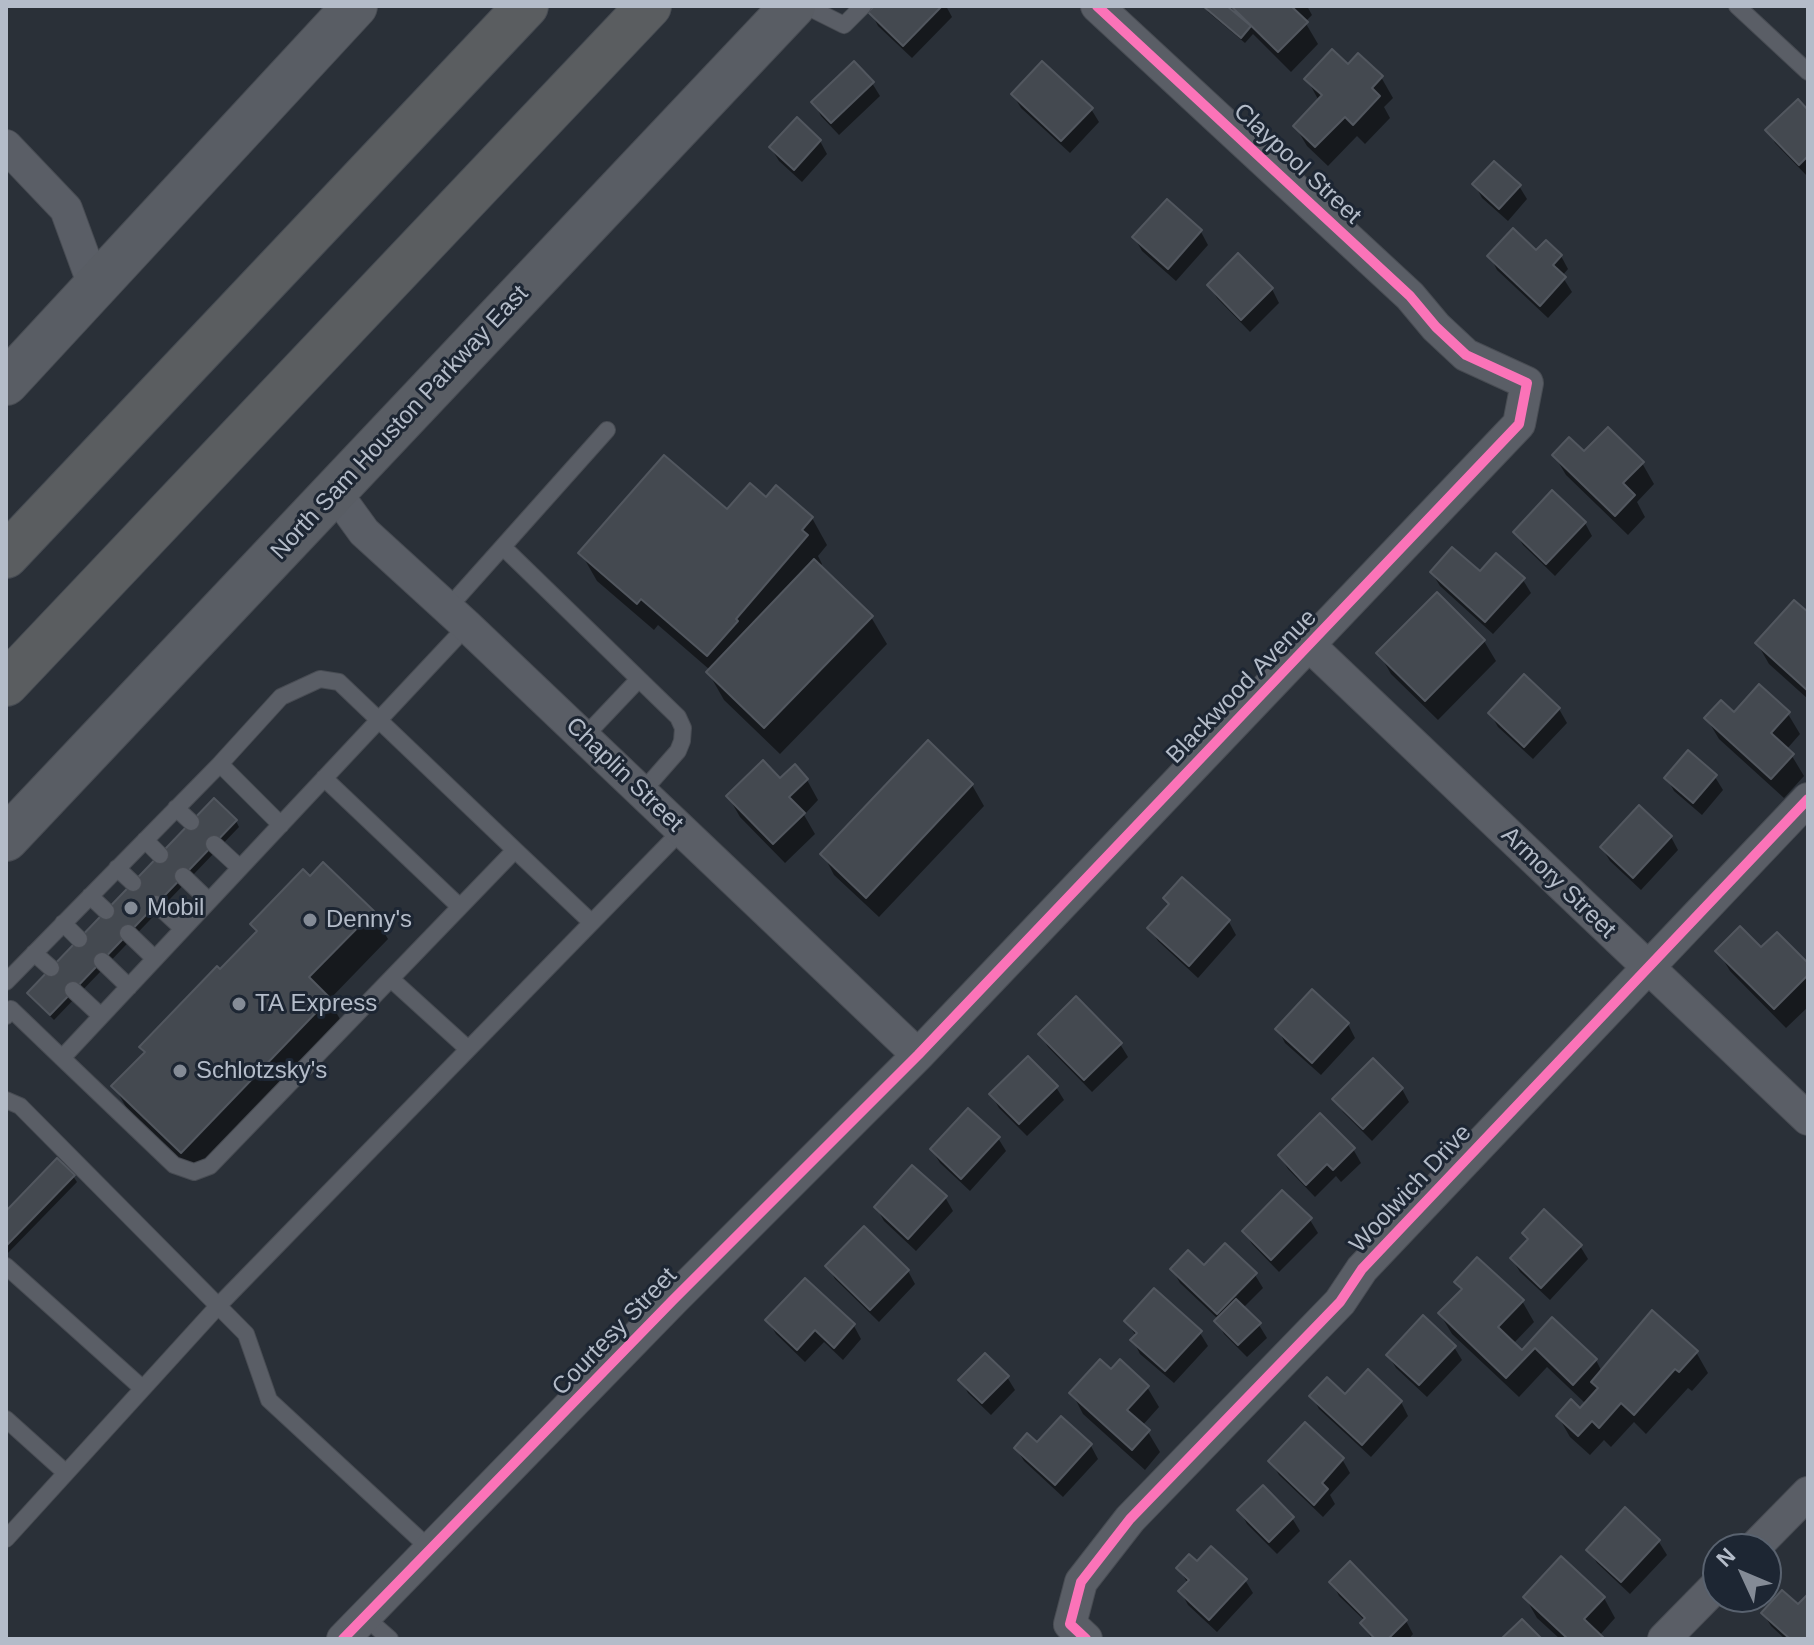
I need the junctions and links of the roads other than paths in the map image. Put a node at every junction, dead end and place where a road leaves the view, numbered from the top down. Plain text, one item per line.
1 (355, 6) edge
2 (526, 6) edge
3 (649, 6) edge
4 (793, 6) edge
5 (806, 6) edge
6 (863, 6) edge
7 (1097, 6) edge
8 (1737, 6) edge
9 (1808, 72) edge
10 (6, 146) edge
11 (95, 288) junction
12 (1466, 355) joint
13 (6, 383) edge
14 (607, 430) dead end
15 (335, 492) junction
16 (503, 547) junction
17 (6, 556) edge
18 (458, 617) junction
19 (1309, 645) junction
20 (639, 679) junction
21 (6, 684) edge
22 (379, 720) junction
23 (584, 737) junction
24 (220, 764) junction
25 (324, 778) junction
26 (642, 792) junction
27 (1808, 799) edge
28 (176, 808) junction
29 (191, 822) dead end
30 (281, 825) junction
31 (682, 830) junction
32 (6, 839) edge
33 (145, 840) junction
34 (214, 844) dead end
35 (515, 850) junction
36 (160, 855) dead end
37 (117, 868) junction
38 (240, 868) junction
39 (183, 876) dead end
40 (133, 883) dead end
41 (90, 896) junction
42 (209, 901) junction
43 (156, 904) dead end
44 (460, 907) junction
45 (106, 911) dead end
46 (591, 922) junction
47 (63, 923) junction
48 (183, 929) junction
49 (128, 933) dead end
50 (79, 939) dead end
51 (34, 953) junction
52 (155, 959) junction
53 (102, 961) dead end
54 (51, 968) dead end
55 (1648, 969) junction
56 (391, 979) junction
57 (6, 982) edge
58 (129, 987) junction
59 (73, 990) dead end
60 (8, 1010) edge
61 (101, 1016) junction
62 (468, 1049) junction
63 (918, 1055) junction
64 (62, 1058) junction
65 (6, 1100) edge
66 (1808, 1119) edge
67 (6, 1266) edge
68 (219, 1305) junction
69 (142, 1388) junction
70 (6, 1419) edge
71 (66, 1473) junction
72 (1808, 1493) edge
73 (1769, 1533) edge
74 (6, 1539) edge
75 (430, 1549) junction
76 (1702, 1600) edge
77 (354, 1628) edge
78 (1078, 1632) edge
79 (390, 1639) edge
80 (1664, 1639) edge

1 - 11 main road
2 - 17 highway
3 - 21 highway
4 - 15 main road, North Sam Houston Parkway East
5 - 6 lane
7 - 12 street, Claypool Street
8 - 9 lane
10 - 11 street
11 - 13 main road
12 - 19 street, Blackwood Avenue
14 - 16 lane
15 - 18 street, Chaplin Street
15 - 32 main road, North Sam Houston Parkway East
16 - 18 lane
16 - 20 lane
18 - 22 lane
18 - 23 street, Chaplin Street
19 - 55 street, Armory Street
19 - 63 street, Blackwood Avenue
20 - 23 lane
20 - 26 lane
22 - 24 lane
22 - 25 lane
22 - 35 lane
23 - 26 street, Chaplin Street
24 - 28 lane
24 - 30 lane
25 - 30 lane
25 - 44 lane
26 - 31 street, Chaplin Street
27 - 55 street, Woolwich Drive
28 - 29 lane
28 - 33 lane
30 - 38 lane
31 - 46 lane
31 - 63 street, Chaplin Street
33 - 36 lane
33 - 37 lane
34 - 38 lane
35 - 44 lane
35 - 46 lane
37 - 40 lane
37 - 41 lane
38 - 42 lane
39 - 42 lane
41 - 45 lane
41 - 47 lane
42 - 48 lane
43 - 48 lane
44 - 56 lane
46 - 62 lane
47 - 50 lane
47 - 51 lane
48 - 52 lane
49 - 52 lane
51 - 54 lane
51 - 57 lane
52 - 58 lane
53 - 58 lane
55 - 66 street, Armory Street
55 - 78 street, Woolwich Drive
56 - 62 lane
56 - 64 lane
58 - 61 lane
59 - 61 lane
60 - 64 lane
61 - 64 lane
62 - 68 lane
63 - 75 street, Courtesy Street
65 - 68 lane
67 - 69 lane
68 - 69 lane
68 - 75 lane
69 - 71 lane
70 - 71 lane
71 - 74 lane
72 - 73 street
75 - 77 street, Courtesy Street
76 - 80 street
77 - 79 lane

